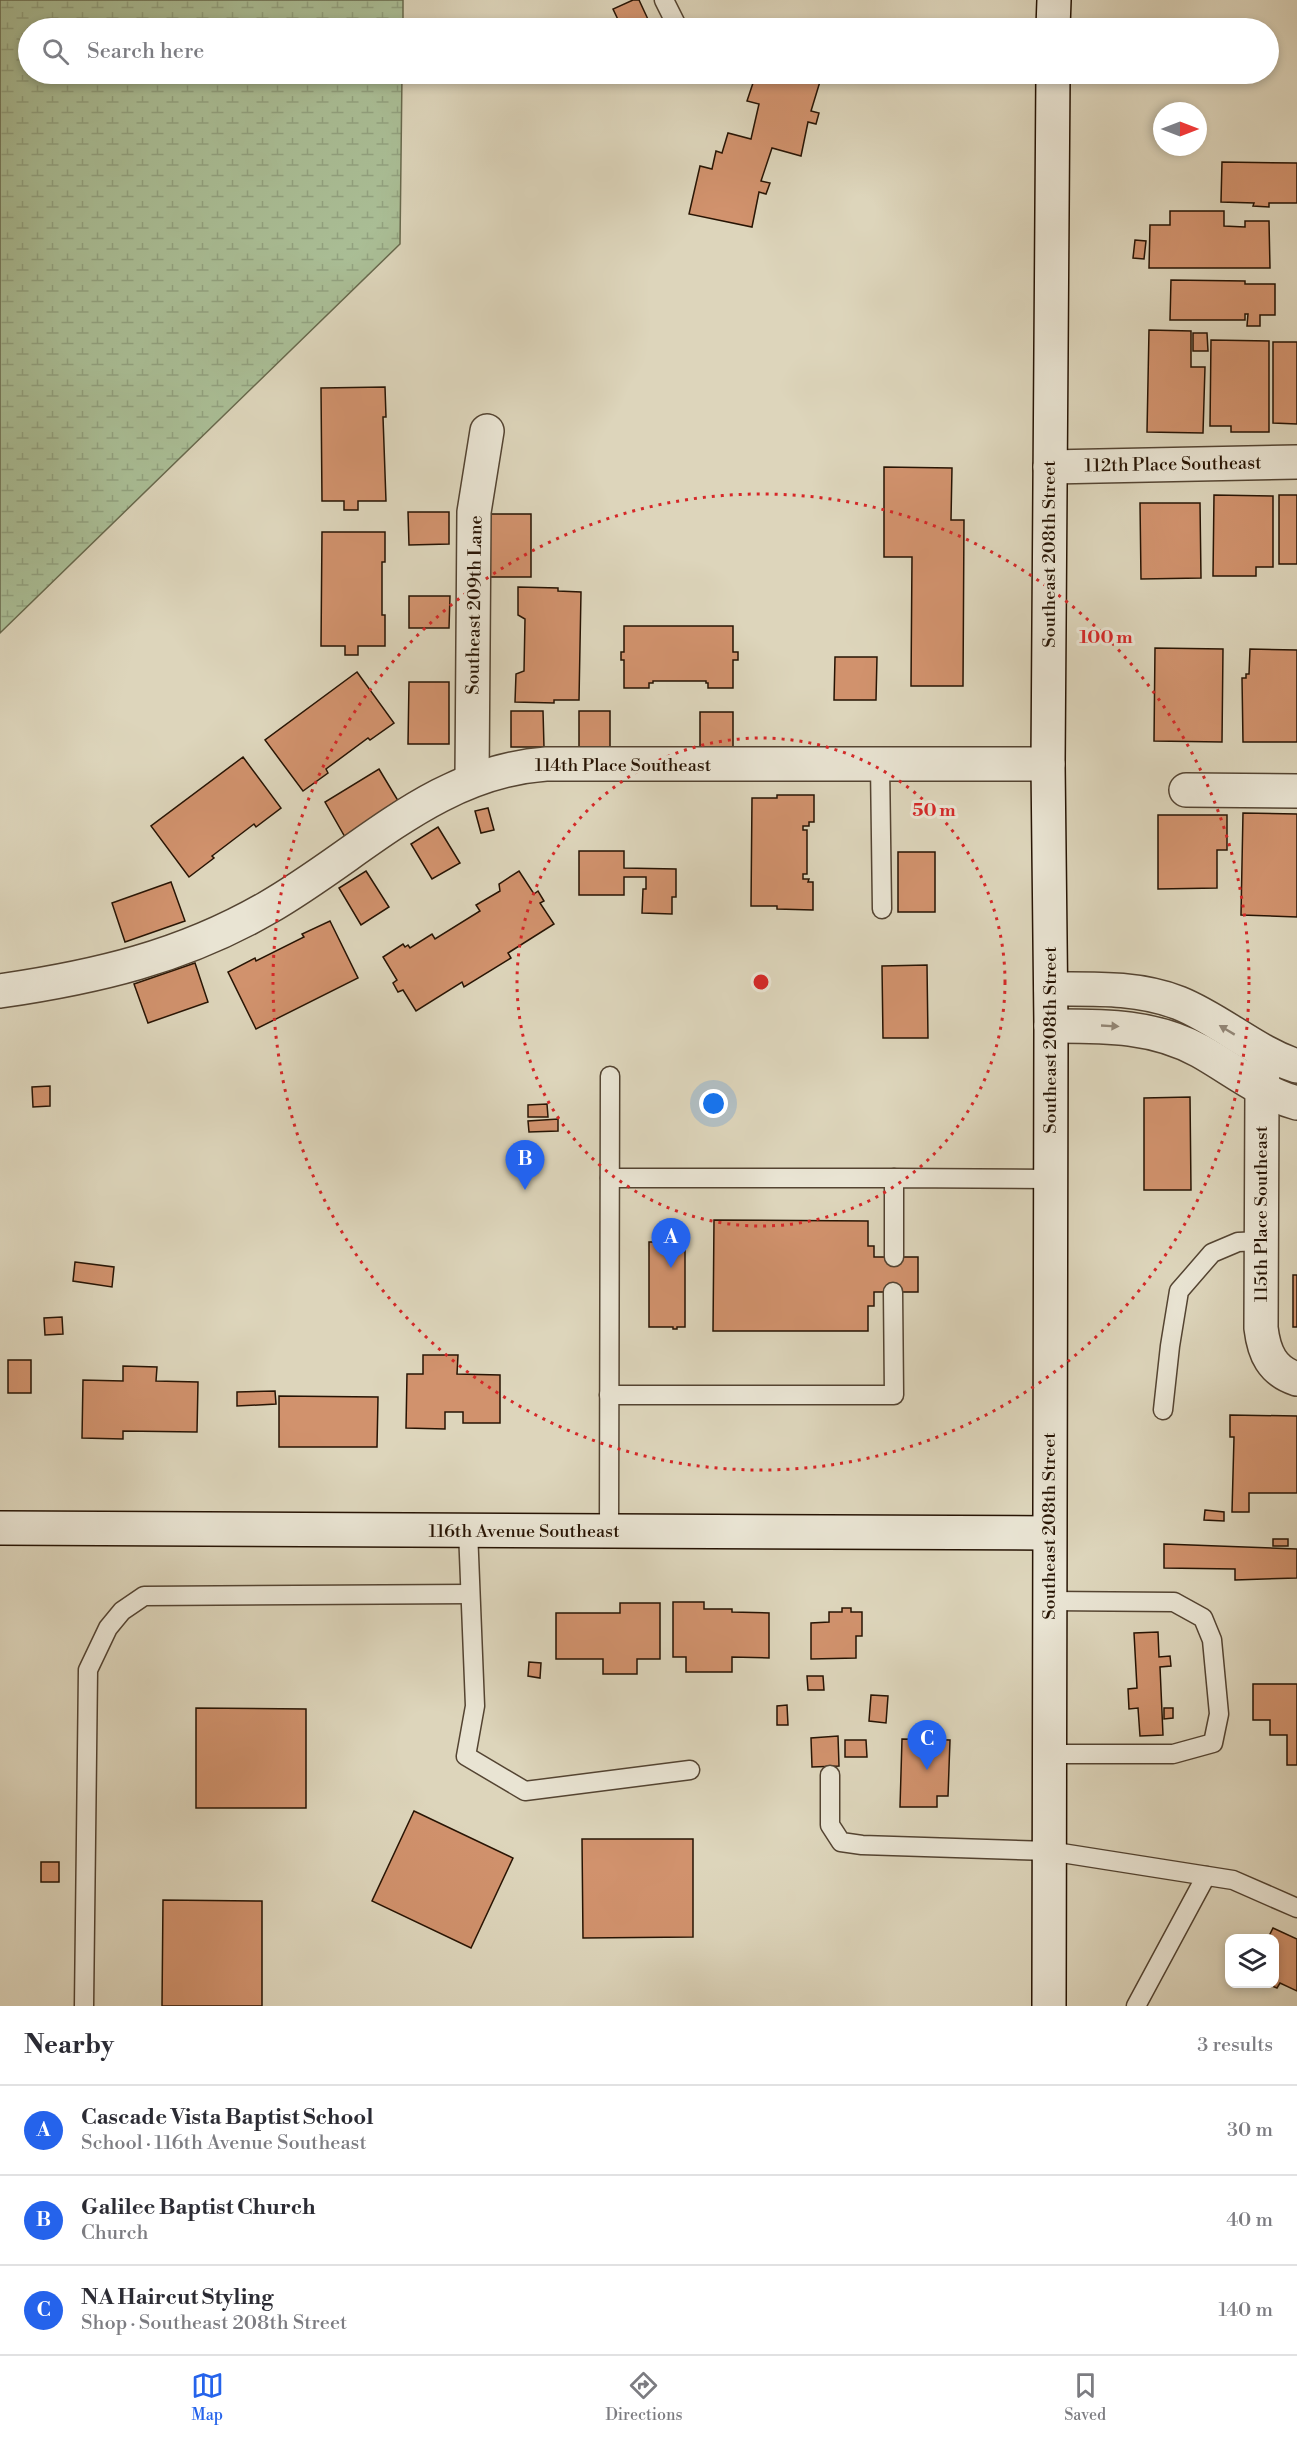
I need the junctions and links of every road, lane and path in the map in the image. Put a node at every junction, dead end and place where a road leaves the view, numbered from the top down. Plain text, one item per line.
1 (664, 0) edge
2 (1054, 0) edge
3 (673, 18) edge
4 (1053, 18) edge
5 (1053, 84) edge
6 (487, 431) dead end
7 (1297, 462) edge
8 (1050, 467) junction
9 (880, 764) junction
10 (1048, 764) junction
11 (472, 779) junction
12 (1186, 790) dead end
13 (1297, 791) edge
14 (882, 909) dead end
15 (1051, 988) junction
16 (0, 991) edge
17 (1052, 1026) junction
18 (1264, 1053) junction
19 (1297, 1066) edge
20 (610, 1076) dead end
21 (1262, 1089) junction
22 (1297, 1103) edge
23 (610, 1178) junction
24 (894, 1178) junction
25 (1050, 1179) junction
26 (1261, 1240) junction
27 (894, 1257) dead end
28 (893, 1292) dead end
29 (1288, 1375) edge
30 (609, 1395) junction
31 (1162, 1410) dead end
32 (0, 1528) edge
33 (468, 1530) junction
34 (609, 1531) junction
35 (1049, 1533) junction
36 (470, 1594) junction
37 (1049, 1601) junction
38 (1049, 1754) junction
39 (690, 1770) dead end
40 (830, 1775) dead end
41 (1049, 1851) junction
42 (1206, 1876) junction
43 (1297, 1908) edge
44 (84, 2006) edge
45 (1049, 2006) edge
46 (1136, 2006) edge

1 - 3 lane
2 - 4 main road
5 - 8 main road, Southeast 208th Street
6 - 11 main road, Southeast 209th Lane
7 - 8 main road, 112th Place Southeast
8 - 10 main road, Southeast 208th Street
9 - 10 main road, 114th Place Southeast
9 - 11 main road, 114th Place Southeast
9 - 14 lane
10 - 15 main road, Southeast 208th Street
11 - 16 main road, 114th Place Southeast
12 - 13 main road
15 - 17 main road, Southeast 208th Street
18 -> 15 main road
17 -> 21 main road
17 - 25 main road, Southeast 208th Street
18 - 19 main road
18 - 21 main road, 115th Place Southeast
20 - 23 lane
21 - 22 main road
21 - 26 main road, 115th Place Southeast
23 - 24 lane
23 - 30 lane
24 - 25 lane
24 - 27 lane
25 - 35 main road, Southeast 208th Street
26 - 29 main road, 115th Place Southeast
26 - 31 lane
28 - 30 lane
30 - 34 lane
32 - 33 main road, 116th Avenue Southeast
33 - 34 main road, 116th Avenue Southeast
33 - 36 lane
34 - 35 main road, 116th Avenue Southeast
35 - 37 main road, Southeast 208th Street
36 - 39 lane
36 - 44 lane
37 - 38 main road, Southeast 208th Street
37 - 38 lane
38 - 41 main road, Southeast 208th Street
40 - 41 lane
41 - 42 lane
41 - 45 main road, Southeast 208th Street
42 - 43 lane
42 - 46 lane

